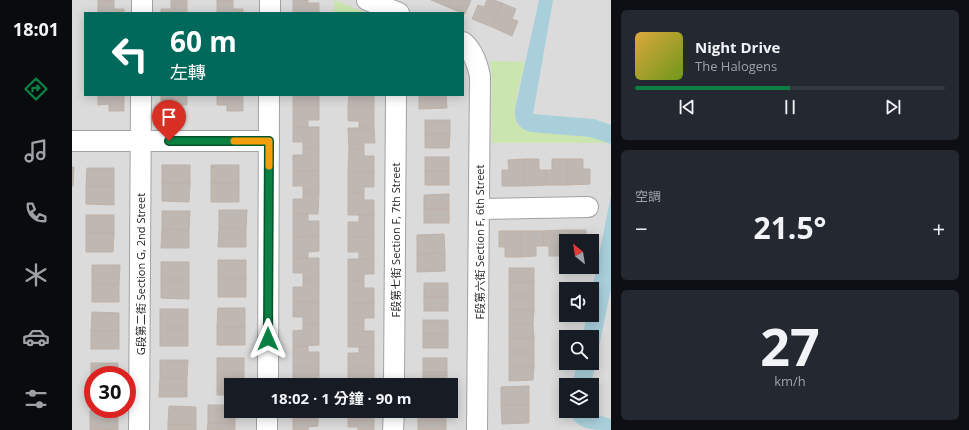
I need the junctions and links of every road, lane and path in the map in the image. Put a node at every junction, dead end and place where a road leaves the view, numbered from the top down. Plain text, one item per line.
1 (142, 0) edge
2 (270, 0) edge
3 (367, 0) edge
4 (142, 12) edge
5 (270, 12) edge
6 (395, 12) edge
7 (468, 48) edge
8 (141, 96) edge
9 (269, 96) edge
10 (396, 96) edge
11 (72, 141) edge
12 (141, 141) junction
13 (269, 141) junction
14 (588, 207) dead end
15 (479, 209) junction
16 (268, 378) edge
17 (394, 378) edge
18 (267, 418) edge
19 (394, 418) edge
20 (139, 430) edge
21 (267, 430) edge
22 (393, 430) edge
23 (477, 430) edge

1 - 4 street
2 - 5 street
3 - 6 street
7 - 15 street, F段第六街 Section F, 6th Street
8 - 12 street, G段第二街 Section G, 2nd Street
9 - 13 street
10 - 17 street, F段第七街 Section F, 7th Street
11 - 12 street
12 - 13 street
12 - 20 street, G段第二街 Section G, 2nd Street
13 - 16 street
14 - 15 street
15 - 23 street, F段第六街 Section F, 6th Street
18 - 21 street
19 - 22 street

